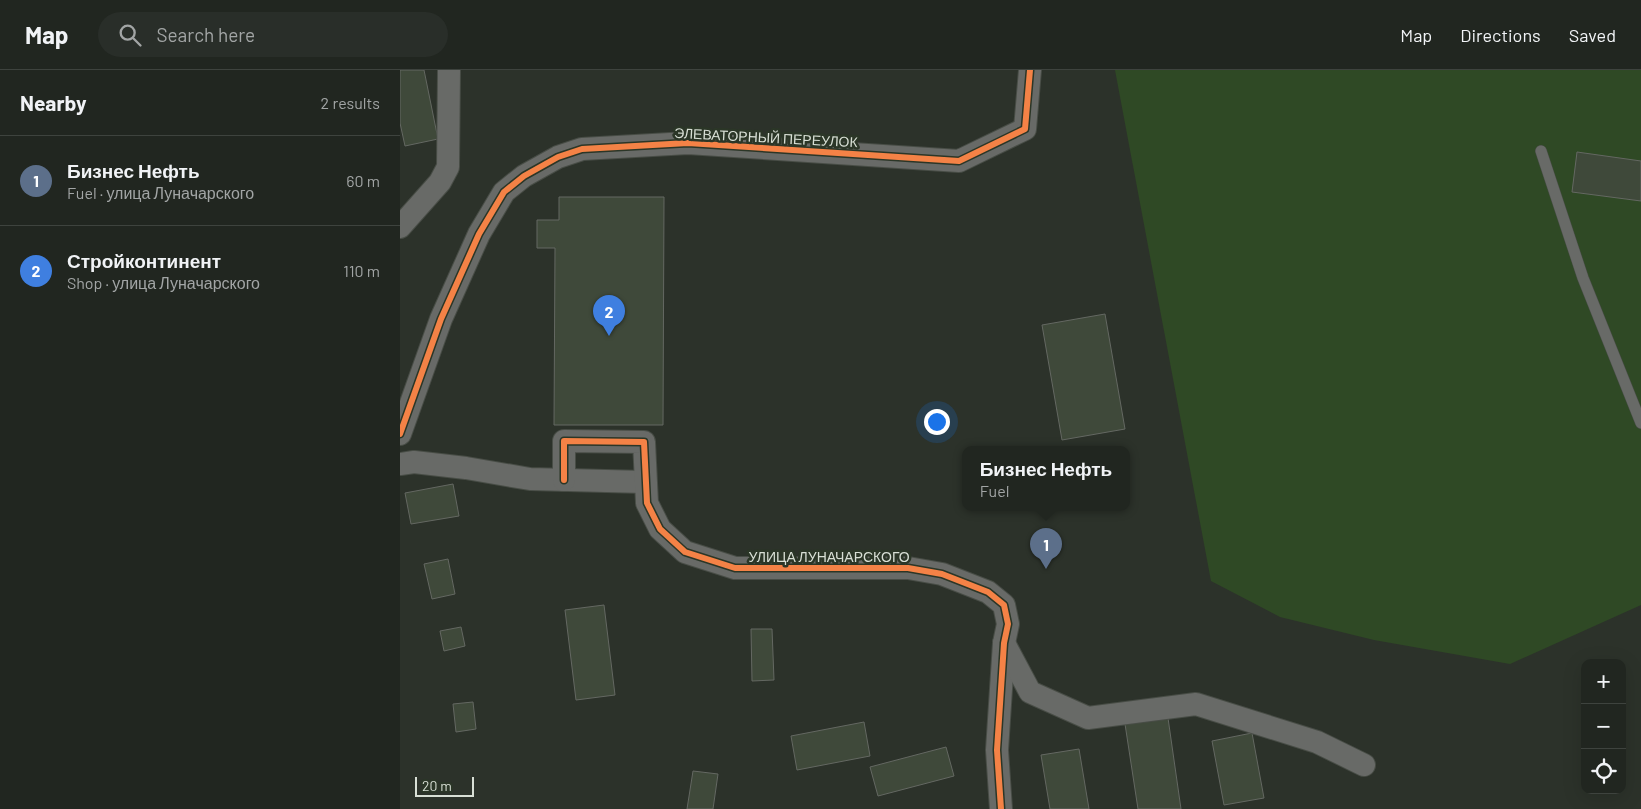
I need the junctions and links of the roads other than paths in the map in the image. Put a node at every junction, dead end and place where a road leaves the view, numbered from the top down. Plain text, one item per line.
1 (449, 70) edge
2 (1030, 70) edge
3 (1541, 151) dead end
4 (400, 227) edge
5 (1641, 423) edge
6 (400, 434) edge
7 (400, 464) edge
8 (564, 480) junction
9 (644, 482) junction
10 (1004, 643) junction
11 (1364, 765) dead end
12 (1001, 809) edge

1 - 4 street
2 - 6 street, ЭЛЕВАТОРНЫЙ ПЕРЕУЛОК
3 - 5 lane
7 - 8 street
8 - 9 street
8 - 9 street, УЛИЦА ЛУНАЧАРСКОГО
9 - 10 street, УЛИЦА ЛУНАЧАРСКОГО
10 - 11 street
10 - 12 street, УЛИЦА ЛУНАЧАРСКОГО

